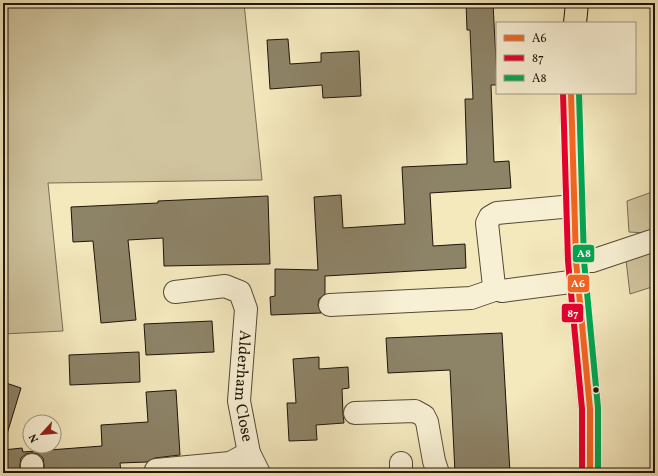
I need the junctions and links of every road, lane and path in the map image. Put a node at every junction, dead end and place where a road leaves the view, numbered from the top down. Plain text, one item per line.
1 (577, 3) edge
2 (575, 22) edge
3 (571, 94) edge
4 (574, 206) junction
5 (655, 240) edge
6 (577, 271) junction
7 (497, 289) junction
8 (174, 292) dead end
9 (330, 305) dead end
10 (355, 414) dead end
11 (249, 453) junction
12 (156, 470) dead end
13 (259, 473) edge
14 (438, 473) edge
15 (590, 473) edge

1 - 2 main road
3 - 4 main road
4 - 6 main road
4 - 7 street
5 - 6 street
6 - 7 street
6 - 15 main road
7 - 9 street
8 - 11 street, Alderham Close
10 - 14 street
11 - 12 street
11 - 13 street, Alderham Close

